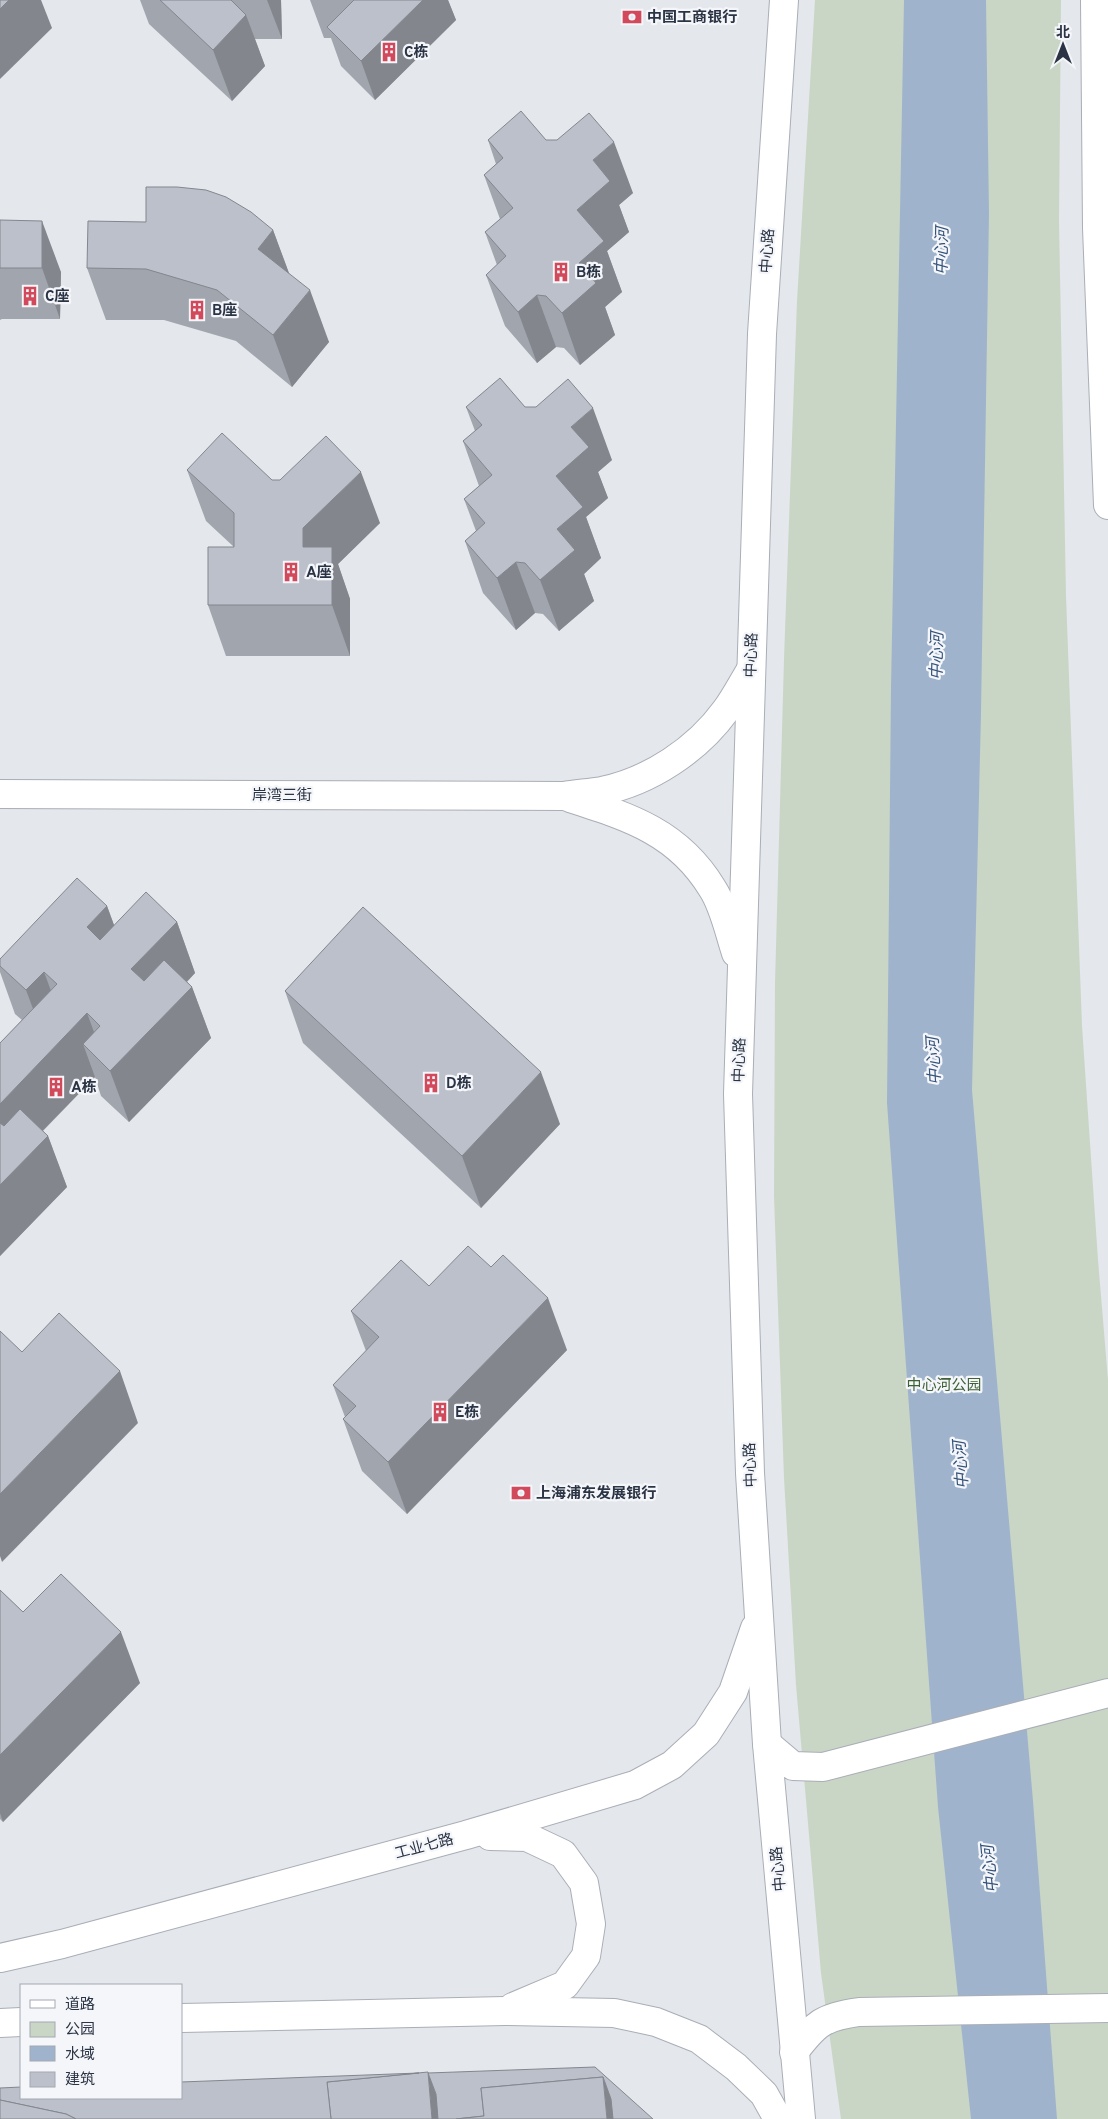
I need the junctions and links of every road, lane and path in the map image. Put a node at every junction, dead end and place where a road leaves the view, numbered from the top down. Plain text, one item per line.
1 (784, 0) edge
2 (1095, 0) edge
3 (1108, 505) edge
4 (751, 670) junction
5 (0, 794) edge
6 (564, 796) junction
7 (742, 972) junction
8 (759, 1615) junction
9 (1108, 1693) edge
10 (767, 1744) junction
11 (466, 1835) junction
12 (62, 1944) junction
13 (0, 1950) edge
14 (0, 1958) edge
15 (1108, 2008) edge
16 (504, 2011) junction
17 (182, 2018) edge
18 (794, 2052) junction
19 (778, 2119) edge
20 (801, 2119) edge

1 - 4 main road, 中心路
2 - 3 main road
4 - 6 main road
4 - 7 main road, 中心路
5 - 6 main road, 岸湾三街
6 - 7 main road
7 - 8 main road, 中心路
8 - 10 main road, 中心路
8 - 11 main road, 工业七路
9 - 10 main road
10 - 18 main road, 中心路
11 - 12 main road, 工业七路
11 - 16 main road
12 - 13 main road
12 - 14 main road, 工业七路
15 - 18 main road
16 - 17 main road
16 - 19 main road
18 - 20 main road, 中心路

